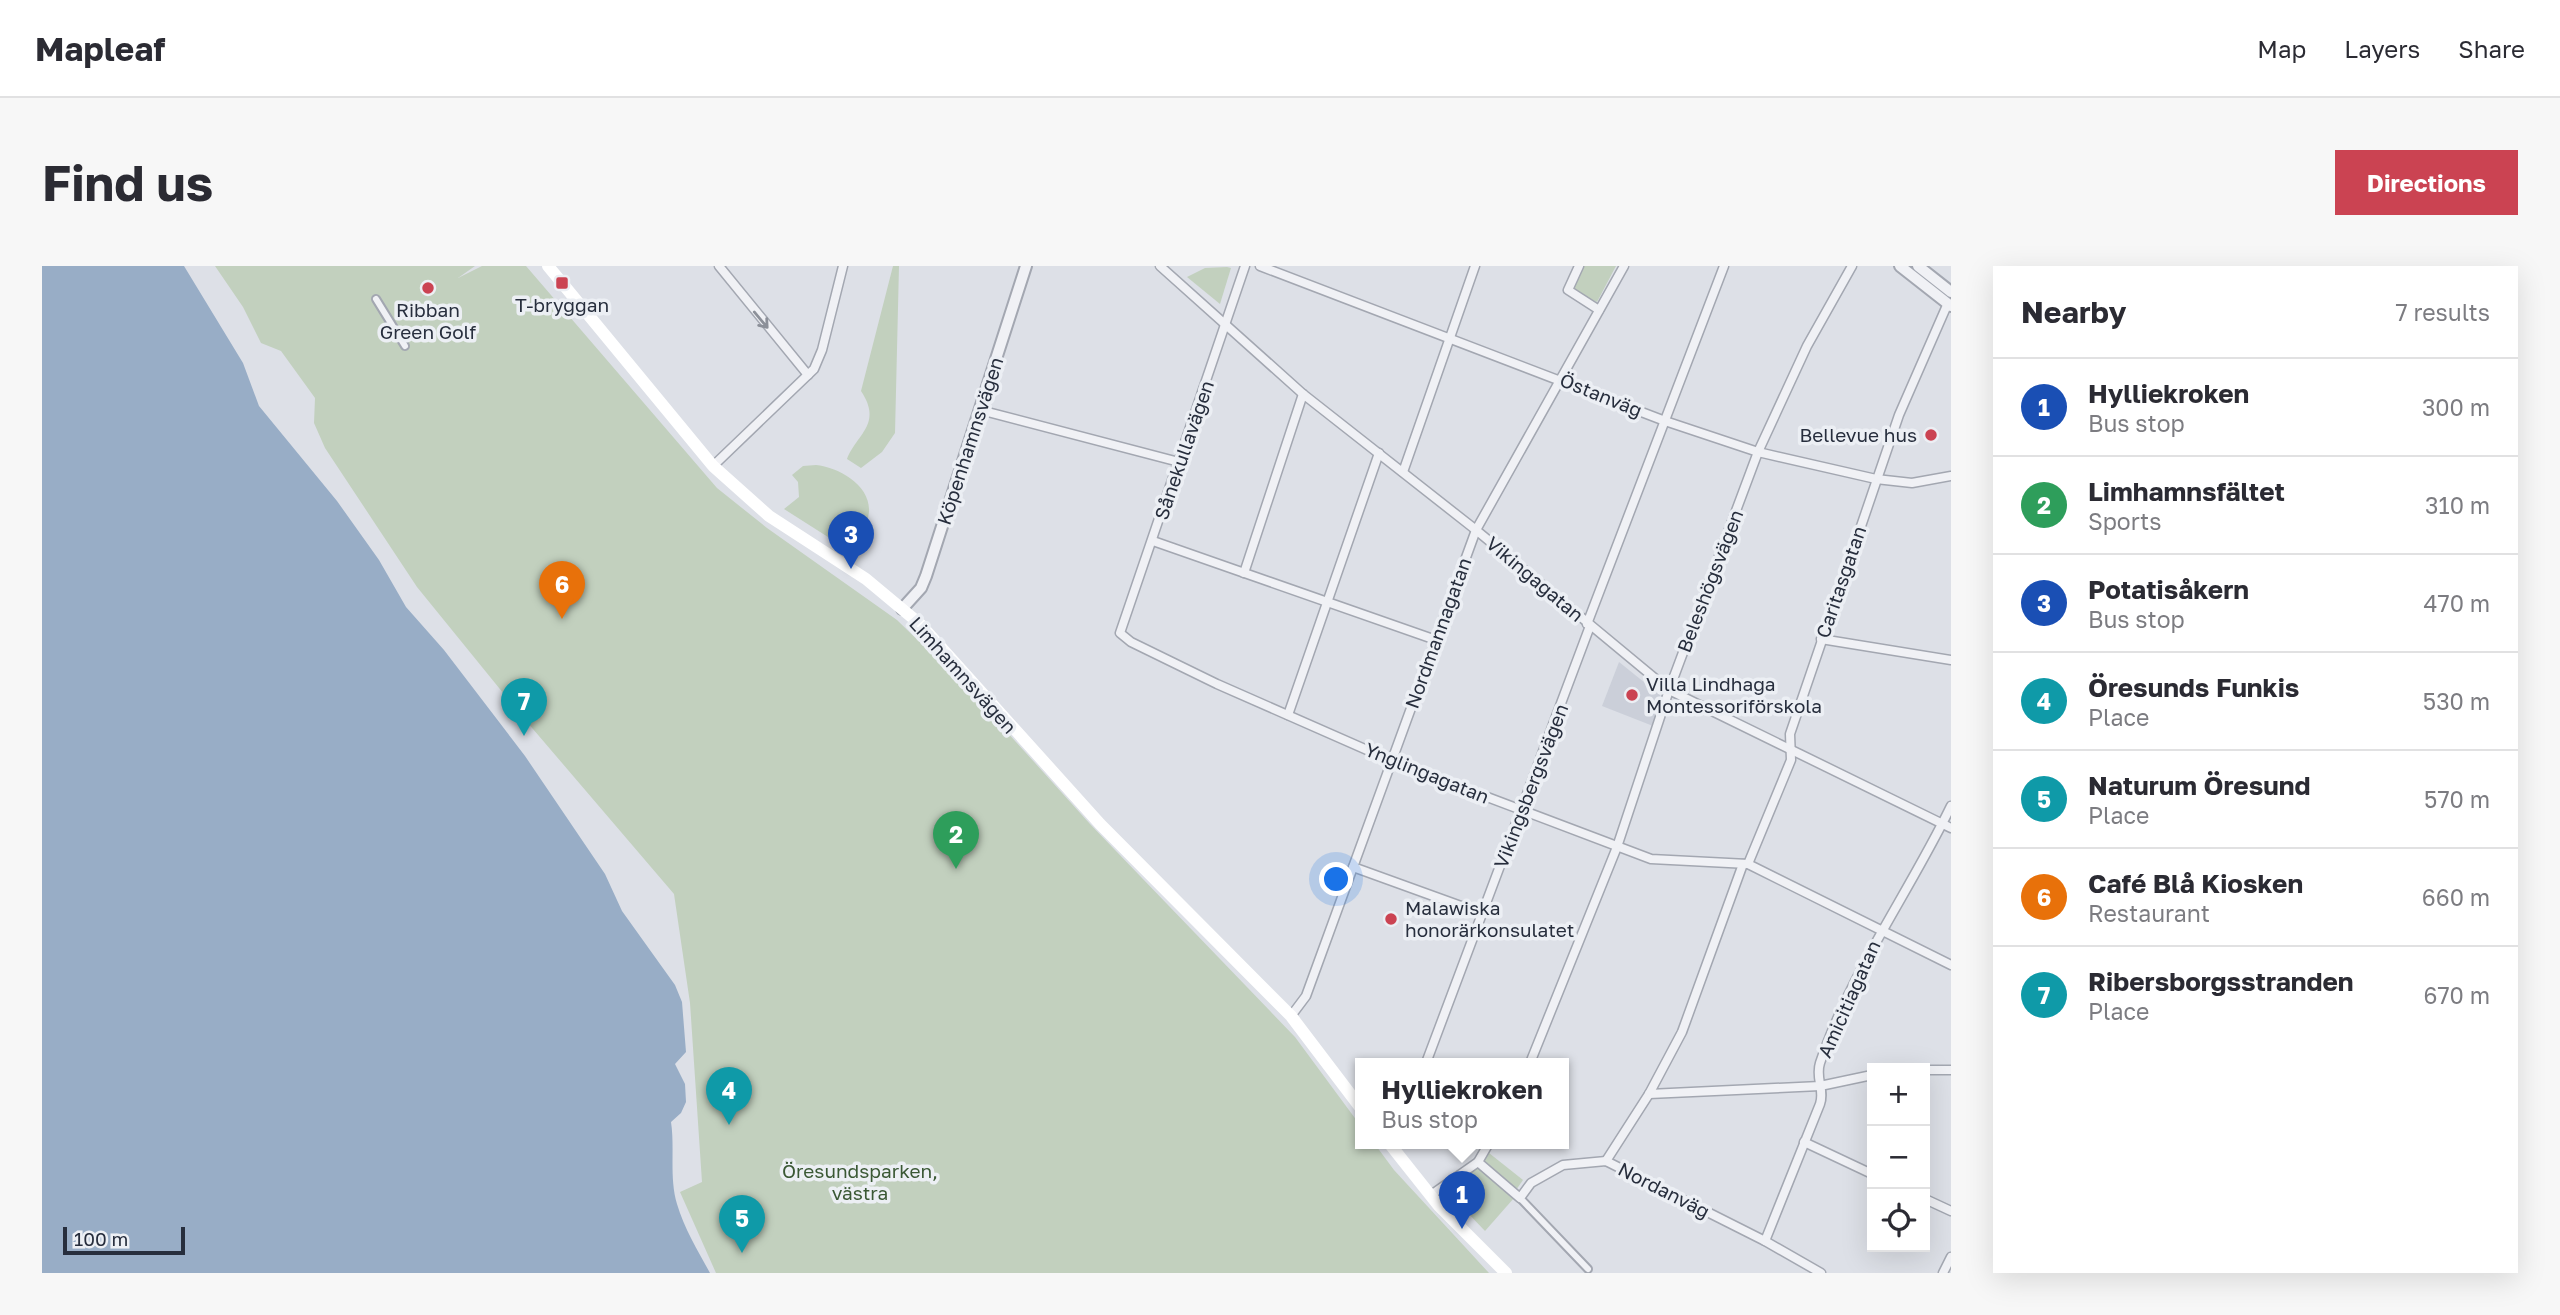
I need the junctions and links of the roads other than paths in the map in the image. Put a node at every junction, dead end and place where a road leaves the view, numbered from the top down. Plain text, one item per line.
1 (548, 266) edge
2 (719, 266) edge
3 (843, 266) edge
4 (1026, 266) edge
5 (1160, 266) edge
6 (1245, 266) edge
7 (1260, 266) edge
8 (1475, 266) edge
9 (1578, 266) edge
10 (1624, 266) edge
11 (1724, 266) edge
12 (1852, 266) edge
13 (1900, 266) edge
14 (1918, 266) edge
15 (376, 299) dead end
16 (1950, 301) edge
17 (1599, 310) junction
18 (1227, 324) junction
19 (1450, 338) junction
20 (405, 346) dead end
21 (808, 375) junction
22 (1561, 379) junction
23 (1303, 394) junction
24 (979, 410) junction
25 (1665, 421) junction
26 (1758, 452) junction
27 (1379, 453) junction
28 (1179, 462) junction
29 (713, 466) junction
30 (1403, 472) junction
31 (1951, 477) edge
32 (1876, 479) junction
33 (1476, 530) junction
34 (1153, 541) junction
35 (1244, 573) junction
36 (1329, 602) junction
37 (902, 609) junction
38 (1589, 625) junction
39 (1121, 634) joint
40 (1821, 639) junction
41 (1436, 640) junction
42 (1951, 660) edge
43 (1669, 690) junction
44 (1288, 715) junction
45 (1790, 747) junction
46 (1391, 761) junction
47 (1951, 806) edge
48 (1522, 811) junction
49 (1942, 823) junction
50 (1951, 828) edge
51 (1618, 847) junction
52 (1746, 864) junction
53 (1353, 867) junction
54 (1483, 914) junction
55 (1881, 930) junction
56 (1951, 965) edge
57 (1291, 1016) junction
58 (1428, 1058) edge
59 (1532, 1058) edge
60 (1930, 1069) edge
61 (1951, 1070) edge
62 (1867, 1076) edge
63 (1820, 1086) junction
64 (1649, 1094) junction
65 (1355, 1100) edge
66 (1804, 1142) junction
67 (1394, 1149) edge
68 (1486, 1149) edge
69 (1606, 1161) junction
70 (1478, 1162) junction
71 (1867, 1172) edge
72 (1431, 1195) junction
73 (1520, 1198) junction
74 (1930, 1201) edge
75 (1951, 1211) edge
76 (1765, 1241) junction
77 (1951, 1257) edge
78 (1588, 1269) dead end
79 (1506, 1273) edge
80 (1821, 1273) edge
81 (1943, 1273) edge

1 - 29 main road, Limhamnsvägen
2 -> 21 street
3 - 21 street
4 - 24 street, Köpenhamnsvägen
5 - 18 street, Vikingagatan
6 - 18 street, Sånekullavägen
7 - 19 street, Östanväg
8 - 19 street
9 - 17 street
10 - 17 street, Nordmannagatan
11 - 25 street, Vikingsbergsvägen
12 - 26 street, Beleshögsvägen
13 - 16 street
14 - 16 street
15 - 20 street
16 - 32 street, Caritasgatan
17 - 22 street, Nordmannagatan
18 - 23 street, Vikingagatan
18 - 28 street, Sånekullavägen
19 - 22 street, Östanväg
19 - 30 street
21 - 29 street
22 - 25 street, Östanväg
22 - 33 street, Nordmannagatan
23 - 27 street, Vikingagatan
23 - 35 street
24 - 28 street
24 - 37 street, Köpenhamnsvägen
25 - 26 street, Östanväg
25 - 38 street, Vikingsbergsvägen
26 - 32 street, Östanväg
26 - 43 street, Beleshögsvägen
27 - 30 street, Vikingagatan
27 - 36 street
28 - 34 street, Sånekullavägen
29 - 37 main road, Limhamnsvägen
30 - 33 street, Vikingagatan
31 - 32 street, Östanväg
32 - 40 street, Caritasgatan
33 - 38 street, Vikingagatan
33 - 41 street, Nordmannagatan
34 - 35 street
34 - 39 street, Sånekullavägen
35 - 36 street
36 - 41 street
36 - 44 street
37 - 57 main road, Limhamnsvägen
38 - 43 street, Vikingagatan
38 - 48 street, Vikingsbergsvägen
39 - 44 street, Ynglingagatan
40 - 42 street
40 - 45 street, Caritasgatan
41 - 46 street, Nordmannagatan
43 - 45 street, Vikingagatan
43 - 51 street, Beleshögsvägen
44 - 46 street, Ynglingagatan
45 - 49 street, Vikingagatan
45 - 52 street, Caritasgatan
46 - 48 street, Ynglingagatan
46 - 53 street, Nordmannagatan
47 - 49 street, Amicitiagatan
48 - 51 street, Ynglingagatan
48 - 54 street, Vikingsbergsvägen
49 - 50 street, Vikingagatan
49 - 55 street, Amicitiagatan
51 - 52 street, Ynglingagatan
51 - 59 street, Beleshögsvägen
52 - 55 street
52 - 64 street, Caritasgatan
53 - 54 street
53 - 57 street, Nordmannagatan
54 - 58 street, Vikingsbergsvägen
55 - 56 street
55 - 63 street, Amicitiagatan
57 - 65 main road, Limhamnsvägen
60 - 61 street
62 - 63 street
63 - 64 street
63 - 66 street, Amicitiagatan
64 - 69 street, Caritasgatan
66 - 71 street
66 - 76 street, Amicitiagatan
67 - 72 main road
68 - 70 street
69 - 73 street, Nordanväg
69 - 76 street, Nordanväg
70 - 72 street
70 - 73 street
72 - 79 main road
73 - 78 street
74 - 75 street
76 - 80 street, Nordanväg
77 - 81 street

